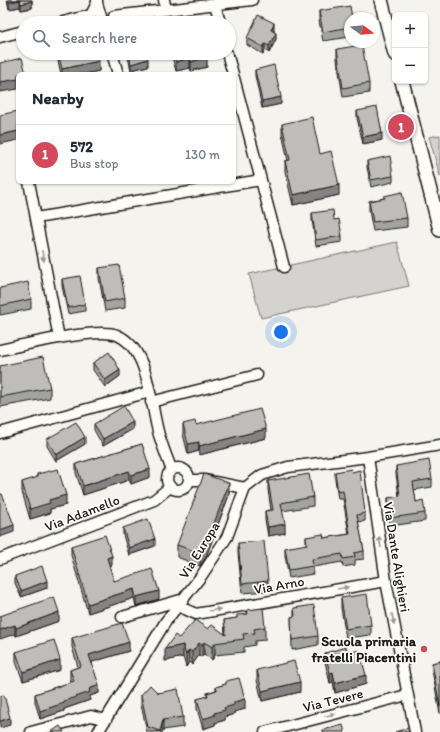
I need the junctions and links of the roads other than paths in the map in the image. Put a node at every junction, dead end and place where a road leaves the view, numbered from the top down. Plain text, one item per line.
1 (164, 0) edge
2 (252, 0) edge
3 (381, 0) edge
4 (97, 1) edge
5 (215, 4) junction
6 (166, 10) junction
7 (91, 16) edge
8 (101, 16) edge
9 (114, 16) dead end
10 (218, 16) edge
11 (16, 34) edge
12 (0, 37) edge
13 (393, 48) edge
14 (114, 60) edge
15 (229, 60) edge
16 (117, 72) edge
17 (232, 72) edge
18 (403, 84) edge
19 (236, 86) edge
20 (261, 180) junction
21 (29, 184) edge
22 (36, 218) junction
23 (440, 230) edge
24 (284, 267) dead end
25 (58, 338) junction
26 (0, 350) edge
27 (257, 375) dead end
28 (150, 397) junction
29 (0, 433) edge
30 (440, 445) edge
31 (368, 457) junction
32 (172, 470) junction
33 (189, 480) junction
34 (170, 487) junction
35 (245, 488) junction
36 (0, 559) edge
37 (386, 581) junction
38 (181, 602) junction
39 (122, 618) dead end
40 (407, 695) junction
41 (106, 720) junction
42 (31, 732) edge
43 (98, 732) edge
44 (265, 732) edge
45 (415, 732) edge

1 - 6 street
2 - 5 street
3 - 13 street
4 - 7 street
4 - 8 street
5 - 6 street
5 - 10 street
6 - 9 street
11 - 12 street
14 - 16 street
15 - 17 street
18 - 23 street
19 - 20 street
20 - 22 street
20 - 24 street
21 - 22 street
22 -> 25 street
25 - 26 street
25 - 28 street
27 - 28 street
28 - 29 street
28 - 32 street
30 - 31 street
31 - 35 street
37 -> 31 street, Via Dante Alighieri
32 - 33 street
32 - 34 street
33 - 34 street
33 - 35 street
34 - 36 street, Via Adamello
35 - 38 street, Via Europa
38 -> 37 street, Via Arno
37 -> 40 street, Via Dante Alighieri
38 - 39 street
38 - 41 street, Via Europa
44 -> 40 street, Via Tevere
40 - 45 street, Via Dante Alighieri
41 - 42 street
41 - 43 street, Via Europa

